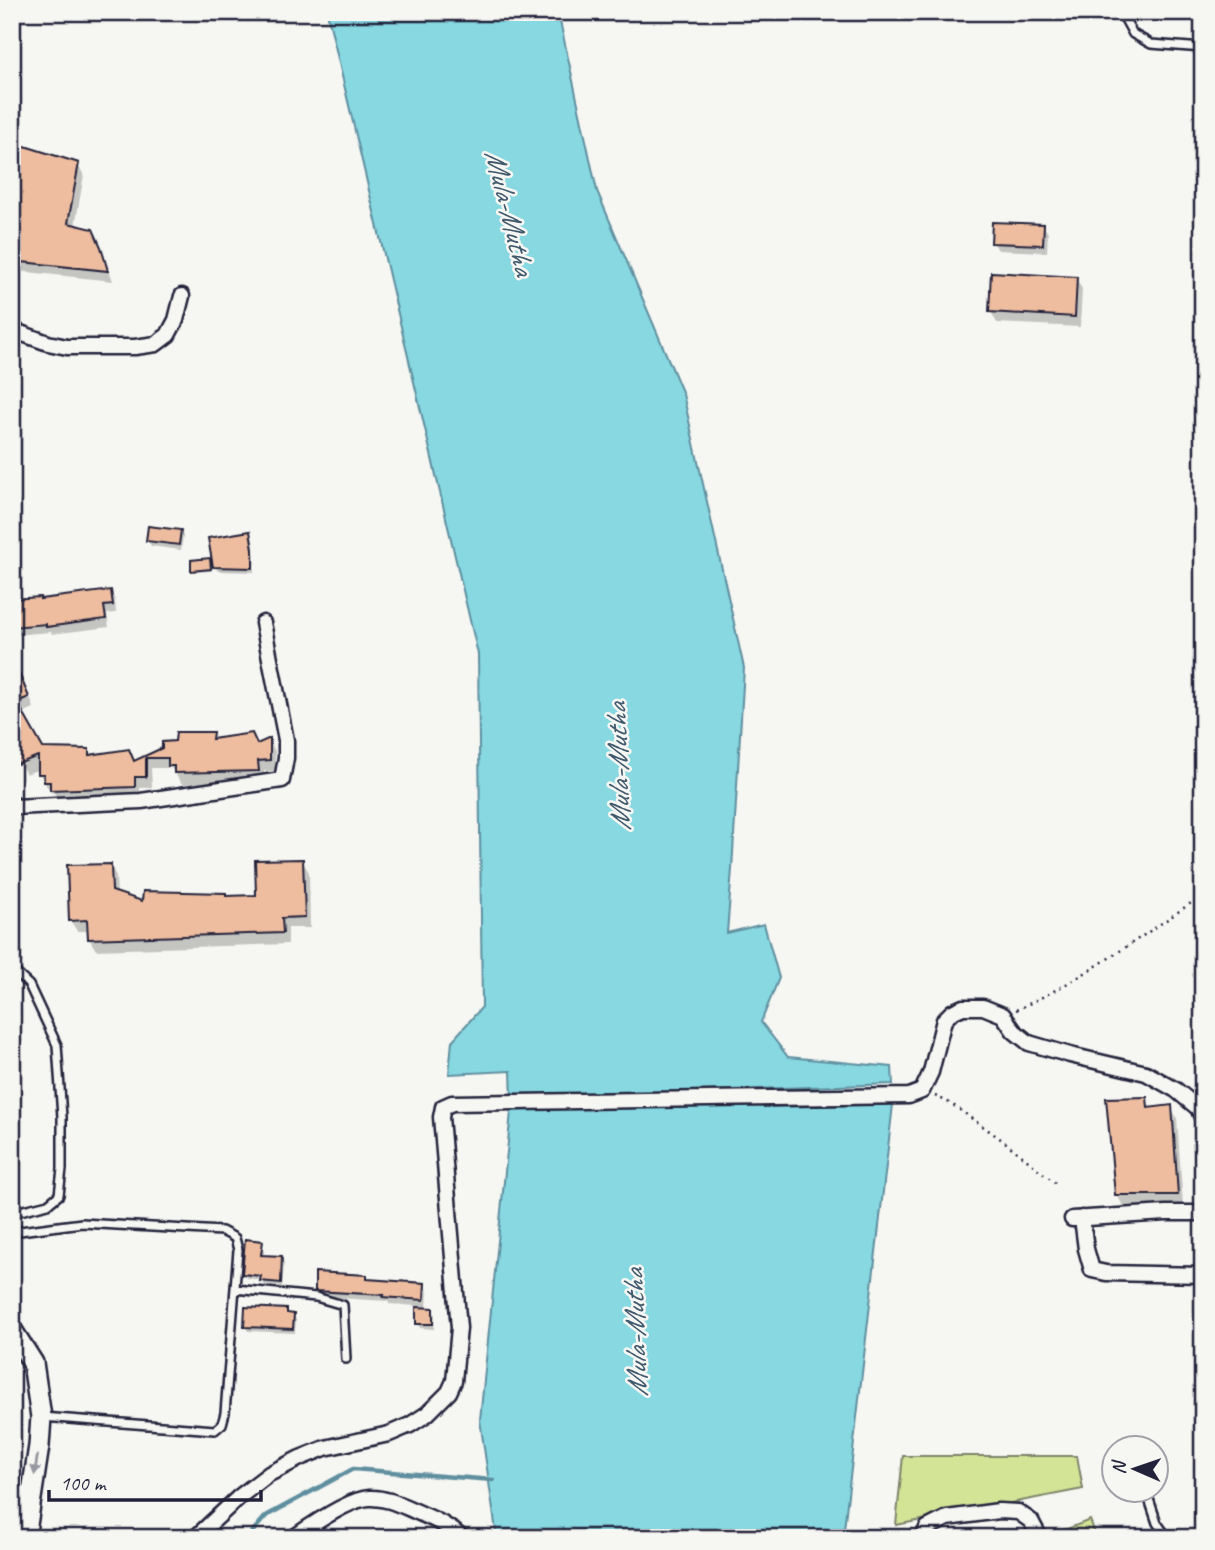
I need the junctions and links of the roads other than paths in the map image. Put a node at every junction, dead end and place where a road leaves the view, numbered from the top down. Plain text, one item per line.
1 (1121, 12) edge
2 (1203, 48) edge
3 (182, 296) dead end
4 (12, 330) edge
5 (263, 623) dead end
6 (12, 803) edge
7 (12, 969) edge
8 (1203, 1119) edge
9 (12, 1213) edge
10 (1203, 1213) edge
11 (12, 1232) edge
12 (1203, 1275) edge
13 (235, 1289) junction
14 (12, 1331) edge
15 (346, 1359) dead end
16 (41, 1417) junction
17 (1151, 1504) edge
18 (24, 1538) edge
19 (195, 1538) edge
20 (293, 1538) edge
21 (462, 1538) edge
22 (924, 1538) edge
23 (1040, 1538) edge
24 (1168, 1538) edge

1 - 2 lane
3 - 4 street
5 - 6 street
7 - 9 lane
8 - 19 street
10 - 12 street
11 - 13 lane
13 - 15 lane
13 - 16 lane
14 - 16 main road
16 -> 18 main road
17 - 24 lane
20 - 21 street
22 - 23 street

